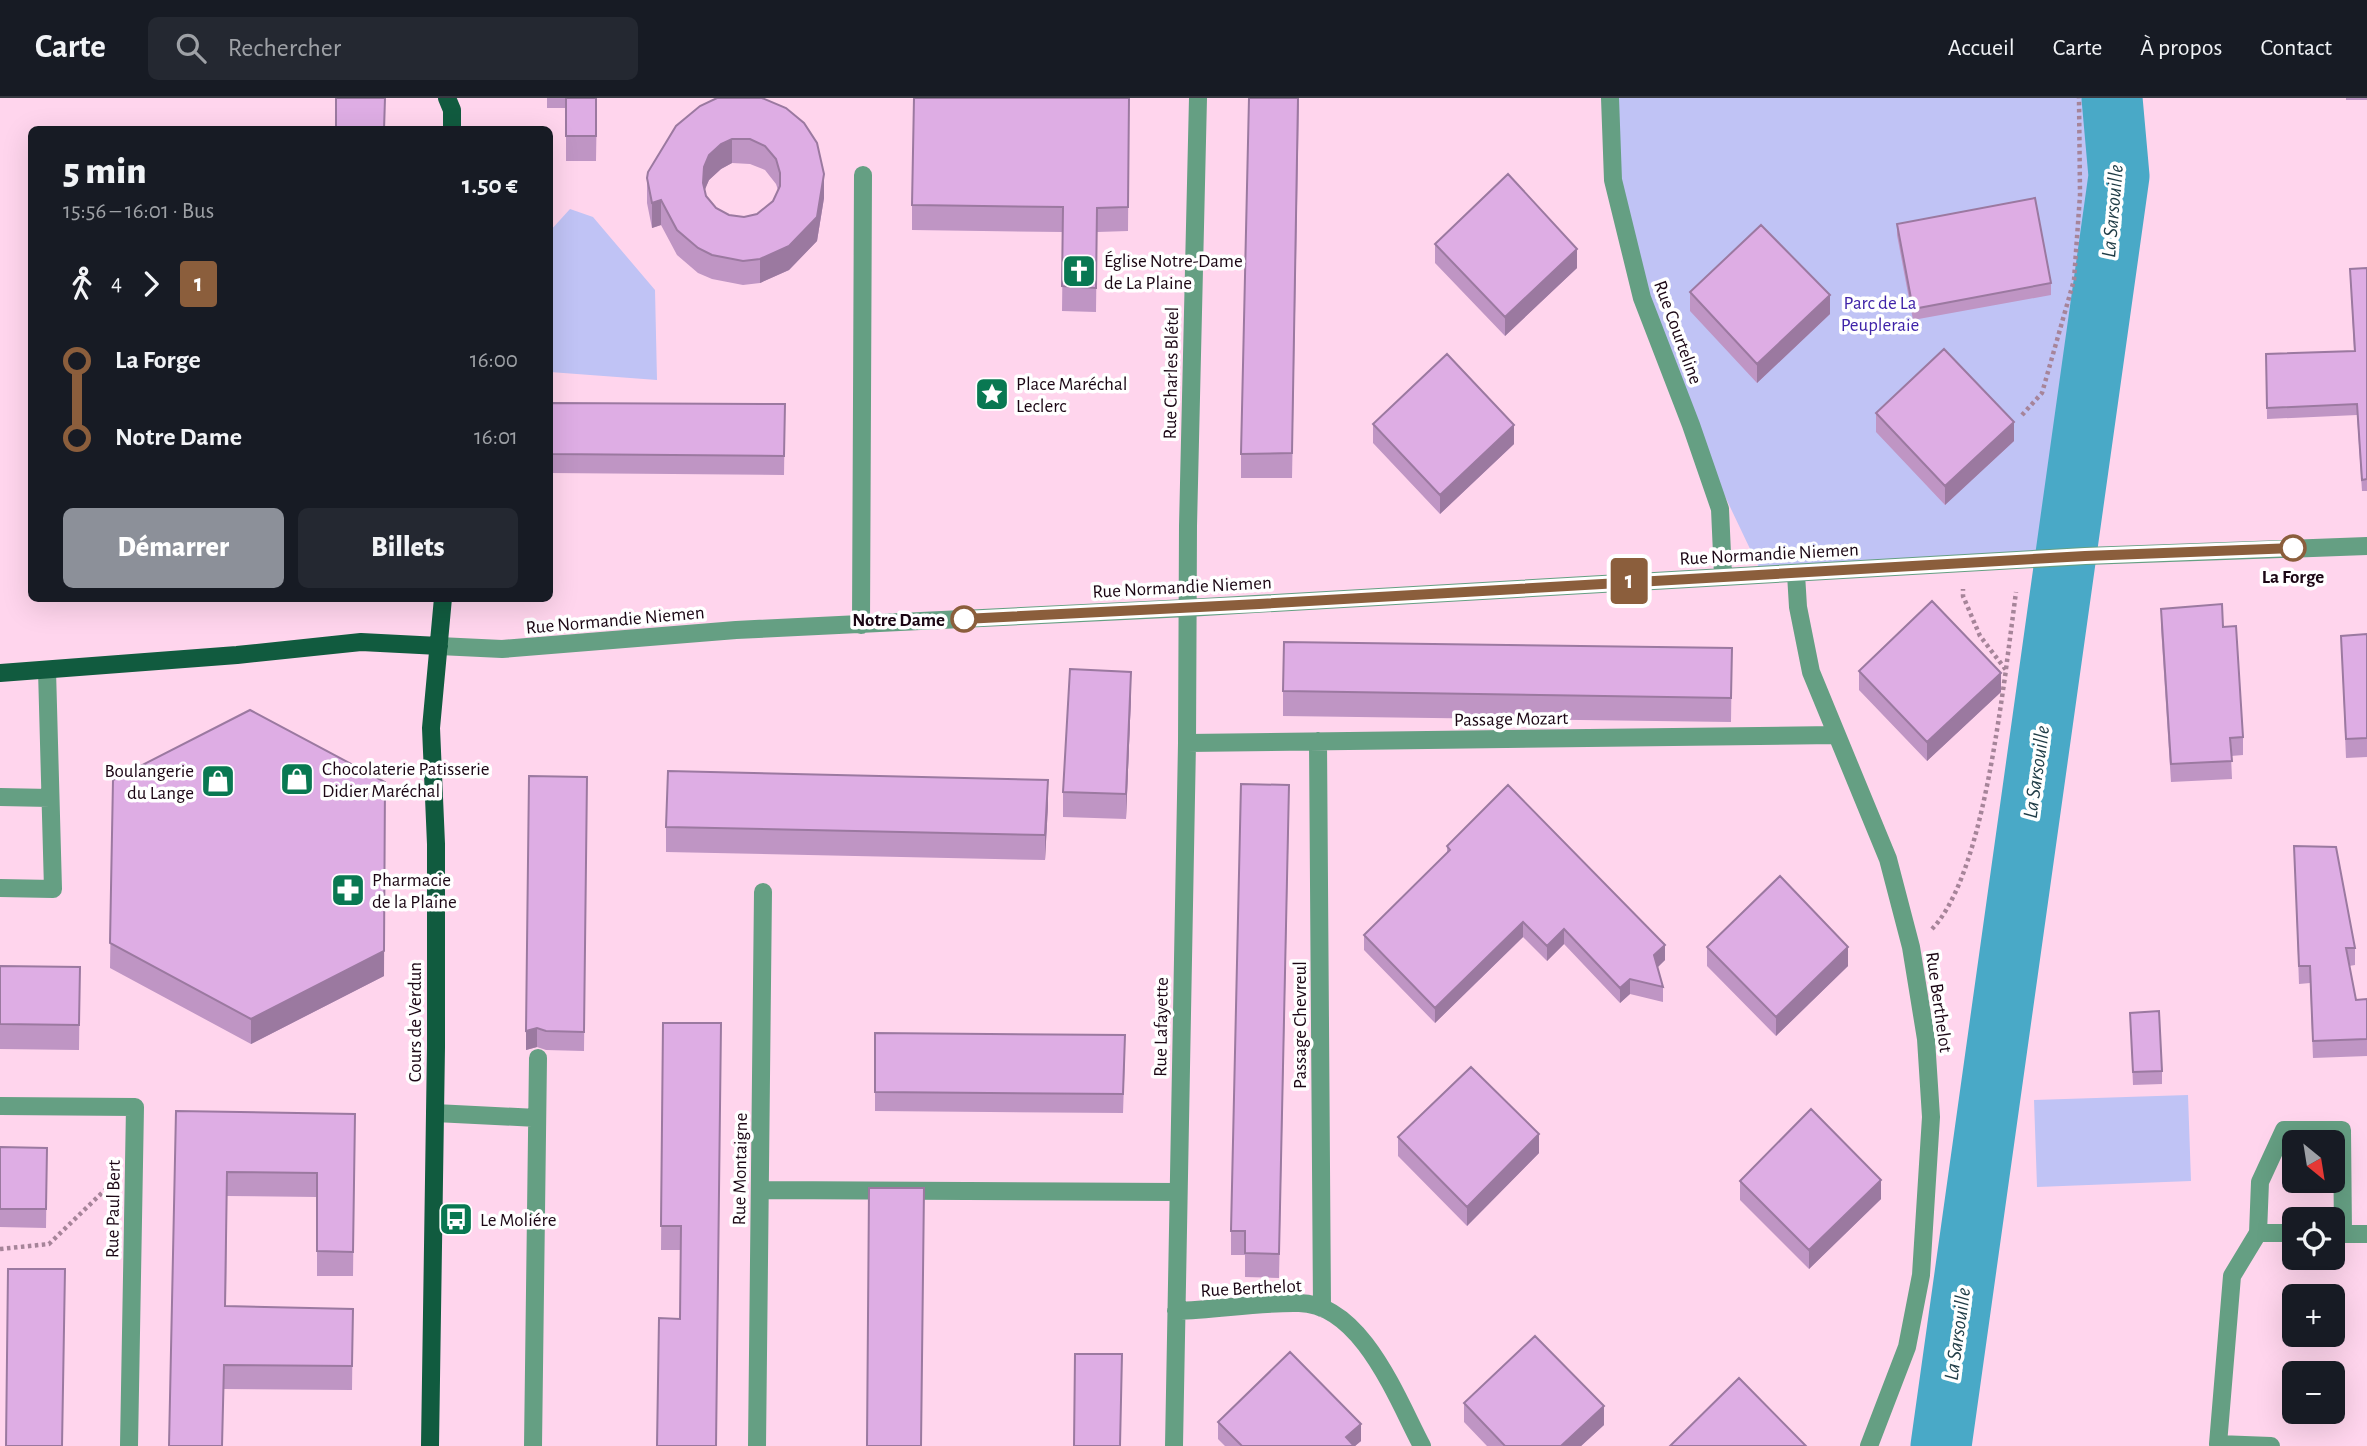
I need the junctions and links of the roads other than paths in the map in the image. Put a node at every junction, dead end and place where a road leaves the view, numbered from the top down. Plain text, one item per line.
1 (447, 98) edge
2 (1198, 98) edge
3 (1610, 98) edge
4 (452, 126) edge
5 (863, 175) dead end
6 (2367, 546) edge
7 (1796, 574) junction
8 (1723, 576) junction
9 (443, 602) edge
10 (1187, 608) junction
11 (861, 625) junction
12 (439, 646) junction
13 (47, 670) junction
14 (0, 673) edge
15 (1836, 736) junction
16 (1318, 741) junction
17 (1187, 743) junction
18 (0, 797) edge
19 (50, 798) junction
20 (0, 888) edge
21 (763, 892) dead end
22 (538, 1058) dead end
23 (0, 1106) edge
24 (435, 1113) junction
25 (537, 1118) junction
26 (760, 1190) junction
27 (1178, 1192) junction
28 (2339, 1207) edge
29 (2258, 1233) junction
30 (2282, 1233) edge
31 (2345, 1234) edge
32 (2367, 1234) edge
33 (1322, 1308) junction
34 (1176, 1311) junction
35 (129, 1446) edge
36 (430, 1446) edge
37 (533, 1446) edge
38 (757, 1446) edge
39 (1174, 1446) edge
40 (1422, 1446) edge
41 (1869, 1446) edge
42 (2271, 1446) edge

1 - 4 main road
2 - 10 street, Rue Charles Blétel
3 - 8 street, Rue Courteline
5 - 11 street
6 - 7 street, Rue Normandie Niemen
7 - 8 street, Rue Normandie Niemen
7 - 15 street, Rue Berthelot
8 - 10 street, Rue Normandie Niemen
9 - 12 main road, Cours de Verdun
10 - 11 street, Rue Normandie Niemen
10 - 17 street, Rue Lafayette
11 - 12 street, Rue Normandie Niemen
12 - 13 main road, Rue Normandie Niemen
12 - 24 main road, Cours de Verdun
13 - 14 main road, Rue Normandie Niemen
13 - 19 street
15 - 16 street, Passage Mozart
15 - 41 street, Rue Berthelot
16 - 17 street, Passage Mozart
16 - 33 street, Passage Chevreul
17 - 27 street, Rue Lafayette
18 - 19 street
19 - 20 street
21 - 26 street, Rue Montaigne
22 - 25 street
23 - 35 street, Rue Paul Bert
24 - 25 street
24 - 36 main road, Cours de Verdun
25 - 37 street
26 - 27 street
26 - 38 street, Rue Montaigne
27 - 34 street, Rue Lafayette
28 - 29 street
29 - 30 street
29 - 42 street
31 - 32 street
33 - 34 street, Rue Berthelot
33 - 40 street, Rue Berthelot
34 - 39 street, Rue Lafayette

